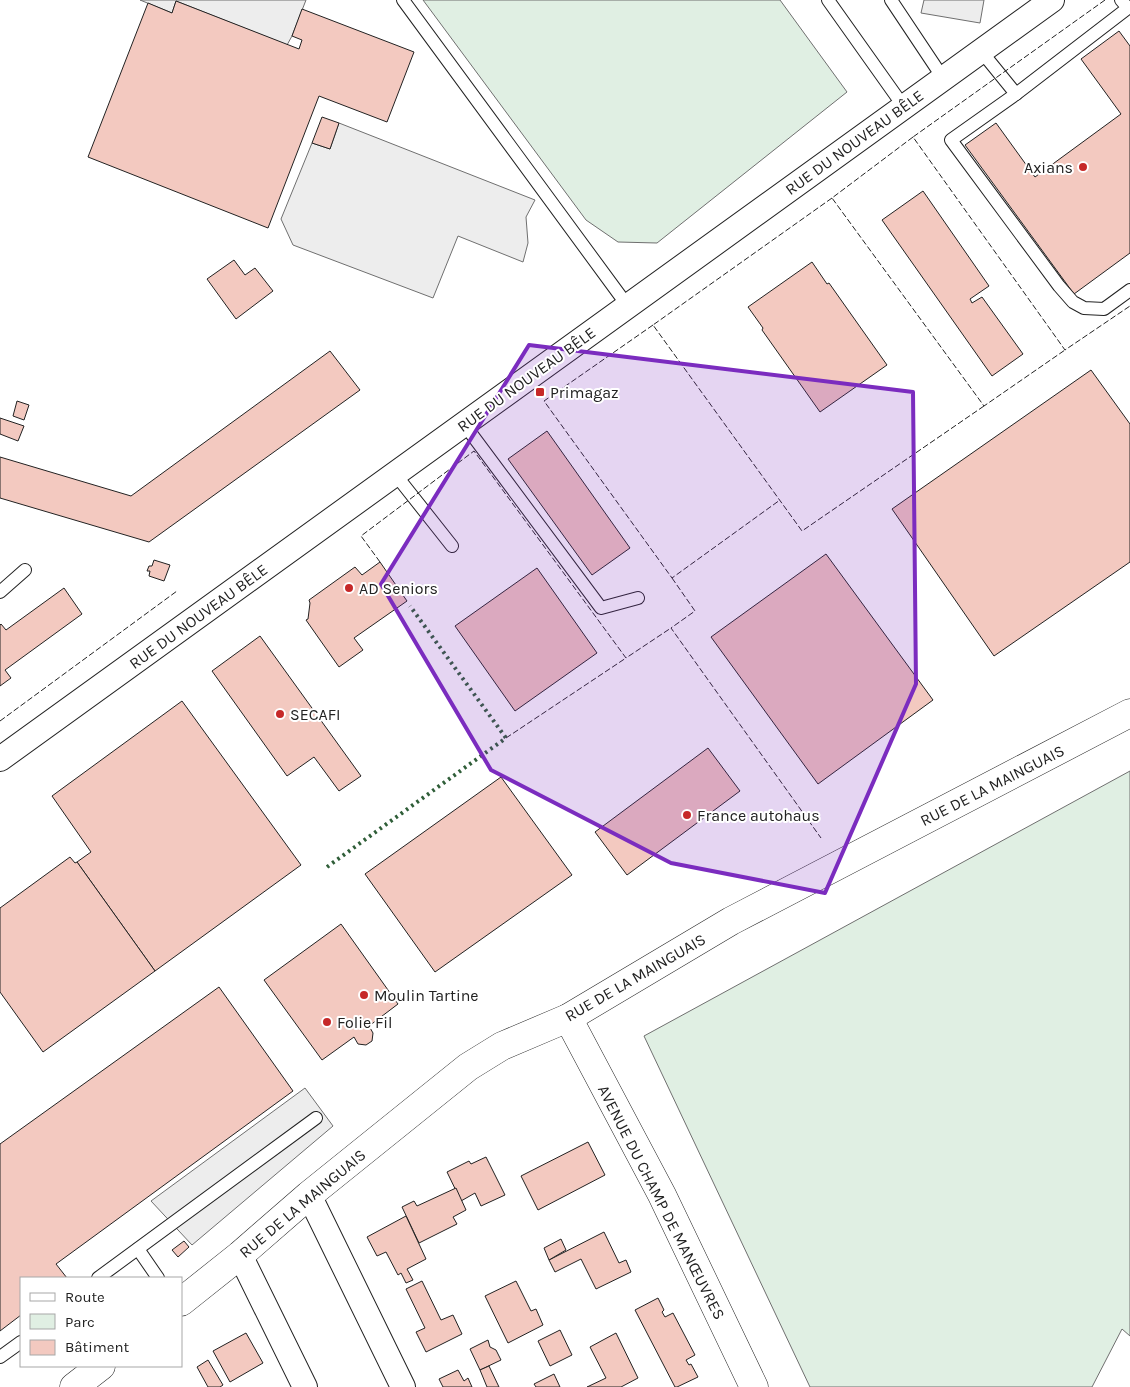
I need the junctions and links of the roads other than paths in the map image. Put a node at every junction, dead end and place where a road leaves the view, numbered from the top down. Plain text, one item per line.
1 (403, 0) edge
2 (828, 0) edge
3 (891, 0) edge
4 (1052, 0) edge
5 (1126, 5) edge
6 (981, 51) junction
7 (944, 78) junction
8 (1016, 94) junction
9 (904, 107) junction
10 (1130, 290) edge
11 (627, 305) junction
12 (464, 424) junction
13 (396, 474) junction
14 (452, 546) dead end
15 (25, 570) dead end
16 (0, 592) edge
17 (638, 598) dead end
18 (1130, 713) edge
19 (0, 758) edge
20 (568, 1018) junction
21 (316, 1118) dead end
22 (309, 1195) junction
23 (138, 1249) junction
24 (240, 1255) junction
25 (99, 1277) edge
26 (157, 1277) edge
27 (182, 1301) edge
28 (20, 1343) edge
29 (0, 1357) edge
30 (100, 1367) edge
31 (74, 1387) edge
32 (305, 1387) edge
33 (403, 1387) edge
34 (754, 1387) edge

1 - 11 lane
2 - 9 lane
3 - 7 lane
4 - 6 street, RUE DU NOUVEAU BÊLE
5 - 8 lane
6 - 7 street, RUE DU NOUVEAU BÊLE
6 - 8 lane
7 - 9 street, RUE DU NOUVEAU BÊLE
8 - 10 lane
9 - 11 street, RUE DU NOUVEAU BÊLE
11 - 12 street, RUE DU NOUVEAU BÊLE
12 - 13 street, RUE DU NOUVEAU BÊLE
12 - 17 lane
13 - 14 lane
13 - 19 street, RUE DU NOUVEAU BÊLE
15 - 16 lane
18 - 20 street, RUE DE LA MAINGUAIS
20 - 22 street, RUE DE LA MAINGUAIS
20 - 34 street, AVENUE DU CHAMP DE MANŒUVRES
21 - 23 lane
22 - 24 street, RUE DE LA MAINGUAIS
22 - 33 street
23 - 25 lane
23 - 26 lane
24 - 27 street, RUE DE LA MAINGUAIS
24 - 32 street
28 - 29 lane
30 - 31 street

